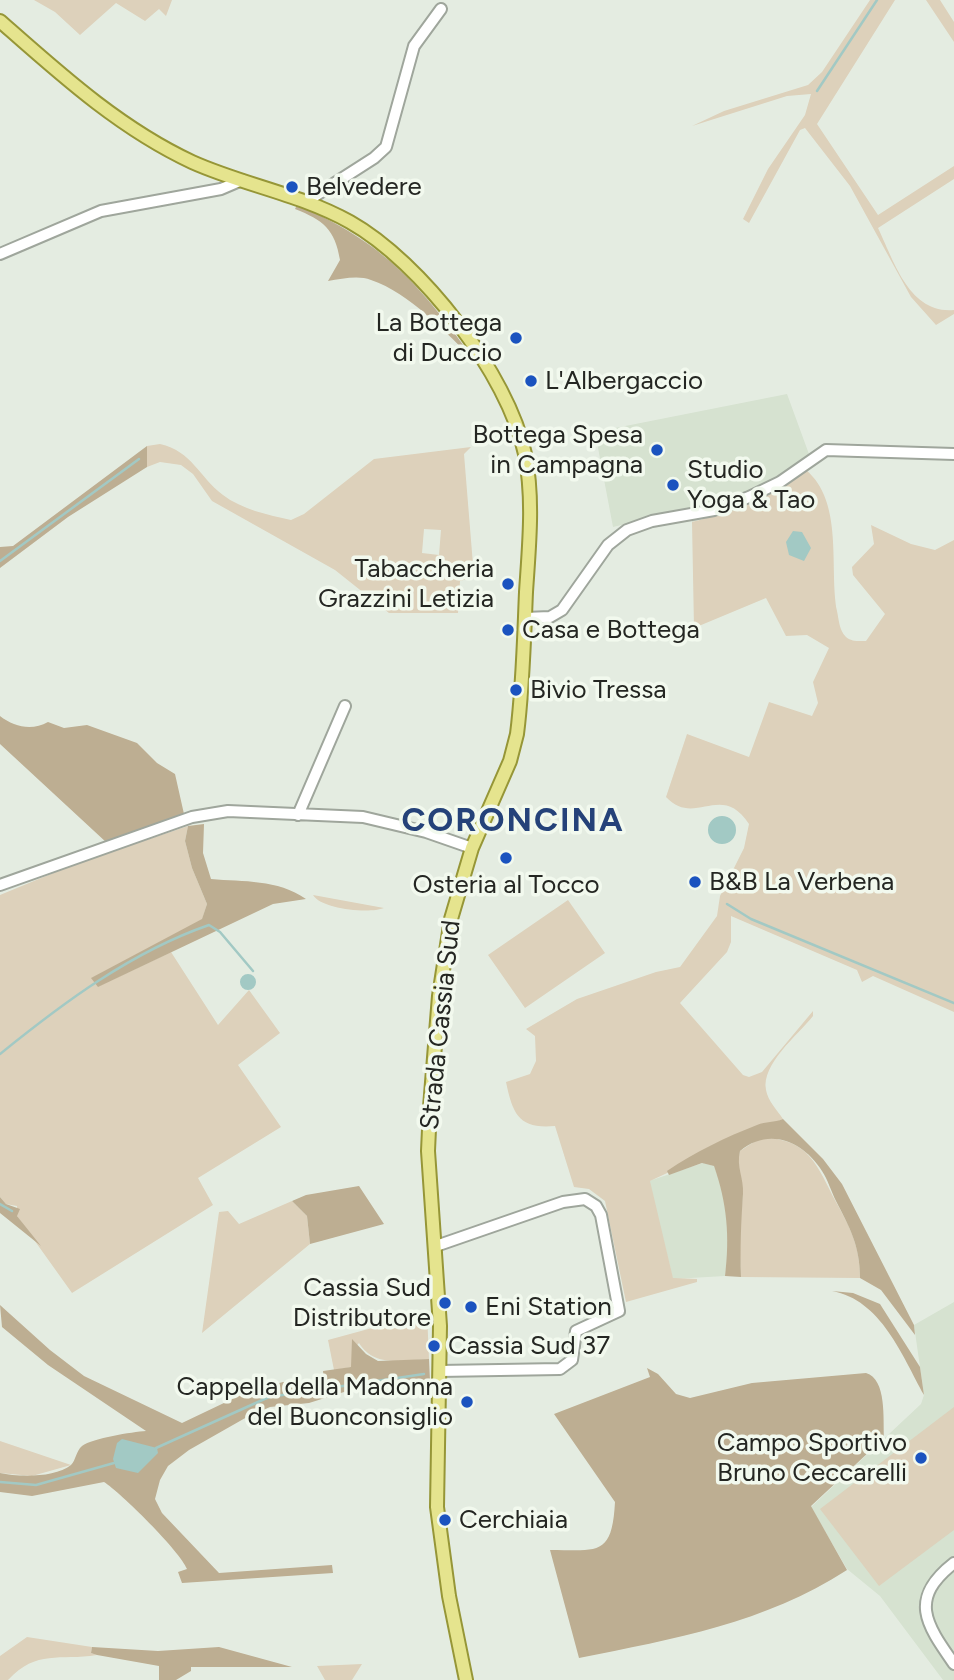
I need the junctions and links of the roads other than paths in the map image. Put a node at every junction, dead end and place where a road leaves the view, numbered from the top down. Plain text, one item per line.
1 (441, 9) dead end
2 (0, 21) edge
3 (242, 180) junction
4 (307, 201) junction
5 (0, 254) edge
6 (954, 454) edge
7 (525, 618) junction
8 (345, 706) dead end
9 (298, 815) junction
10 (472, 848) junction
11 (0, 885) edge
12 (436, 1246) junction
13 (439, 1371) junction
14 (954, 1563) edge
15 (954, 1664) edge
16 (466, 1680) edge

1 - 4 street
2 - 3 main road, Strada Cassia Sud
3 - 4 main road, Strada Cassia Sud
3 - 5 street
4 - 7 main road, Strada Cassia Sud
6 - 7 street
7 - 10 main road, Strada Cassia Sud
8 - 9 street
9 - 10 street
9 - 11 street
10 - 12 main road, Strada Cassia Sud
12 - 13 main road, Strada Cassia Sud
12 - 13 street
13 - 16 main road, Strada Cassia Sud
14 - 15 street

